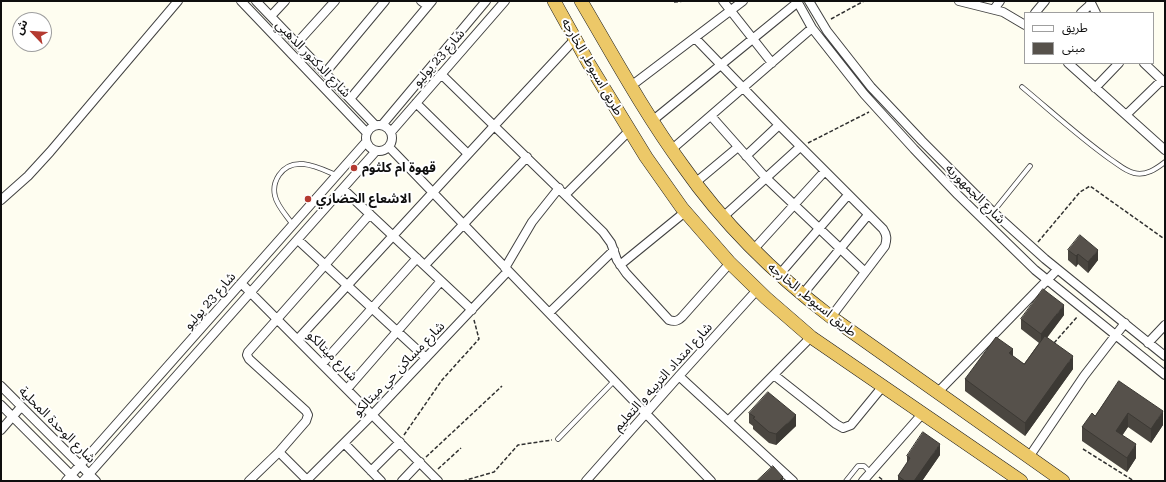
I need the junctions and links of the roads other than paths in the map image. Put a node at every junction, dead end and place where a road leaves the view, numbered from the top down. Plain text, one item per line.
1 (178, 1) edge
2 (241, 1) edge
3 (256, 1) edge
4 (286, 1) edge
5 (335, 1) edge
6 (385, 1) edge
7 (421, 1) edge
8 (486, 1) edge
9 (505, 1) edge
10 (554, 1) edge
11 (581, 1) edge
12 (723, 1) edge
13 (743, 1) edge
14 (798, 1) edge
15 (809, 1) edge
16 (1000, 1) edge
17 (1044, 1) edge
18 (963, 2) edge
19 (1090, 2) edge
20 (430, 4) edge
21 (994, 9) junction
22 (731, 10) junction
23 (1036, 12) edge
24 (1082, 12) edge
25 (1095, 12) edge
26 (271, 16) junction
27 (1024, 25) edge
28 (812, 28) junction
29 (695, 38) junction
30 (753, 38) junction
31 (575, 39) junction
32 (297, 42) junction
33 (772, 63) junction
34 (853, 64) junction
35 (1069, 64) edge
36 (1118, 64) edge
37 (1145, 64) edge
38 (720, 65) junction
39 (845, 70) junction
40 (325, 73) junction
41 (441, 74) junction
42 (1163, 81) edge
43 (631, 86) junction
44 (1022, 87) dead end
45 (743, 88) junction
46 (1095, 88) junction
47 (350, 99) junction
48 (416, 103) junction
49 (1126, 115) junction
50 (711, 116) junction
51 (652, 121) junction
52 (379, 125) junction
53 (779, 125) junction
54 (494, 126) junction
55 (629, 131) junction
56 (391, 132) junction
57 (367, 133) junction
58 (922, 141) junction
59 (366, 142) junction
60 (389, 147) junction
61 (738, 147) junction
62 (800, 147) junction
63 (914, 149) junction
64 (1164, 149) edge
65 (671, 150) junction
66 (376, 151) junction
67 (468, 154) junction
68 (746, 156) junction
69 (527, 157) junction
70 (1165, 162) edge
71 (1030, 166) dead end
72 (824, 172) junction
73 (336, 175) junction
74 (766, 178) junction
75 (695, 183) junction
76 (343, 189) junction
77 (562, 191) junction
78 (433, 192) junction
79 (848, 195) junction
80 (1, 200) edge
81 (794, 206) junction
82 (685, 212) junction
83 (993, 212) junction
84 (370, 214) junction
85 (868, 215) junction
86 (723, 217) junction
87 (984, 220) junction
88 (293, 225) junction
89 (463, 225) junction
90 (819, 229) junction
91 (393, 236) junction
92 (298, 240) junction
93 (841, 249) junction
94 (614, 250) junction
95 (752, 250) junction
96 (417, 258) junction
97 (730, 263) junction
98 (325, 265) junction
99 (424, 265) junction
100 (620, 265) junction
101 (506, 270) junction
102 (1058, 270) junction
103 (865, 272) junction
104 (779, 275) junction
105 (1047, 280) junction
106 (441, 281) junction
107 (241, 283) junction
108 (347, 286) junction
109 (758, 290) junction
110 (251, 292) junction
111 (802, 295) junction
112 (372, 308) junction
113 (472, 310) junction
114 (549, 313) junction
115 (831, 317) junction
116 (277, 319) junction
117 (1125, 324) junction
118 (1165, 325) edge
119 (397, 331) junction
120 (1115, 335) junction
121 (811, 337) junction
122 (298, 339) junction
123 (1148, 343) junction
124 (1165, 356) edge
125 (426, 358) junction
126 (322, 364) junction
127 (774, 375) junction
128 (1165, 375) edge
129 (679, 376) junction
130 (614, 381) junction
131 (1, 386) edge
132 (883, 386) junction
133 (347, 389) junction
134 (938, 393) junction
135 (1, 405) edge
136 (21, 407) junction
137 (923, 413) junction
138 (373, 414) junction
139 (646, 414) junction
140 (12, 416) junction
141 (728, 421) junction
142 (1, 430) edge
143 (558, 439) road end
144 (400, 442) junction
145 (344, 443) junction
146 (279, 452) junction
147 (1029, 457) junction
148 (420, 462) junction
149 (80, 465) junction
150 (371, 471) junction
151 (870, 473) junction
152 (89, 474) junction
153 (72, 479) edge
154 (83, 481) edge
155 (96, 481) edge
156 (249, 481) edge
157 (307, 481) edge
158 (381, 481) edge
159 (402, 481) edge
160 (438, 481) edge
161 (586, 481) edge
162 (711, 481) edge
163 (793, 481) edge
164 (846, 481) edge
165 (863, 481) edge
166 (1022, 481) edge
167 (1063, 481) edge

1 - 80 street
2 - 57 street, شارع الدكتور الذهبي
3 - 26 street, شارع الدكتور الذهبي
4 - 26 street
5 - 32 street
6 - 40 street
7 - 20 street
8 - 52 street, شارع 23 يوليو
9 - 41 street, شارع 23 يوليو
10 - 31 highway, طريق اسيوط, الخارجه
11 - 43 highway, طريق اسيوط, الخارجه
12 - 22 street
13 - 22 street
14 - 28 street, شارع الجمهوريه
14 - 30 street
15 - 34 street, شارع الجمهوريه
16 - 21 street
17 - 23 street
18 - 21 street
19 - 24 street
19 - 25 street
20 - 47 street
21 - 27 street
22 - 29 street
22 - 30 street
26 - 32 street, شارع الدكتور الذهبي
28 - 33 street
28 - 39 street, شارع الجمهوريه
29 - 38 street
29 - 43 street
30 - 33 street
30 - 38 street
31 - 54 street
31 - 55 highway, طريق اسيوط, الخارجه
32 - 40 street, شارع الدكتور الذهبي
33 - 45 street
34 - 39 street
34 - 58 street, شارع الجمهوريه
35 - 46 street
36 - 46 street
37 - 42 street
38 - 45 street
38 - 51 street
39 - 63 street, شارع الجمهوريه
40 - 47 street, شارع الدكتور الذهبي
41 - 48 street, شارع 23 يوليو
41 - 54 street
42 - 49 street
43 - 51 highway, طريق اسيوط, الخارجه
44 - 70 lane
45 - 50 street
45 - 53 street
46 - 49 street
47 - 52 street, شارع الدكتور الذهبي
48 - 56 street, شارع 23 يوليو
48 - 67 street
49 - 64 street
50 - 61 street
50 - 65 street
51 - 65 highway, طريق اسيوط, الخارجه
52 - 56 street
52 - 57 street
53 - 62 street
53 - 68 street
54 - 67 street
54 - 69 street
55 - 77 street, شارع مساكن حي ميتالكو
55 - 82 highway, طريق اسيوط, الخارجه
56 - 60 street
57 - 59 street
58 - 63 street
58 - 83 street, شارع الجمهوريه
59 - 66 street
59 - 73 street, شارع 23 يوليو
60 - 66 street
60 - 78 street
61 - 68 street
61 - 75 street
62 - 72 street
62 - 74 street
63 - 87 street, شارع الجمهوريه
65 - 75 highway, طريق اسيوط, الخارجه
66 - 76 street, شارع 23 يوليو
67 - 78 street
68 - 74 street
69 - 77 street
69 - 89 street
71 - 83 lane
72 - 79 street
72 - 81 street
73 - 88 street, شارع 23 يوليو
73 - 88 lane
74 - 81 street
74 - 86 street
75 - 86 highway, طريق اسيوط, الخارجه
76 - 84 street
76 - 92 street, شارع 23 يوليو
77 - 94 street
77 - 101 street, شارع مساكن حي ميتالكو
78 - 89 street
78 - 91 street
79 - 85 street
79 - 90 street
81 - 90 street
81 - 95 street
82 - 97 highway, طريق اسيوط, الخارجه
82 - 100 street
83 - 87 street
83 - 102 street, شارع الجمهوريه
84 - 91 street
84 - 98 street
85 - 93 street
85 - 103 street
86 - 95 highway, طريق اسيوط, الخارجه
87 - 105 street, شارع الجمهوريه
88 - 107 street, شارع 23 يوليو
89 - 99 street
89 - 101 street
90 - 93 street
90 - 104 street
91 - 96 street
91 - 108 street
92 - 98 street
92 - 110 street, شارع 23 يوليو
93 - 103 street
93 - 111 street
94 - 100 street
94 - 114 street
95 - 104 highway, طريق اسيوط, الخارجه
96 - 99 street
96 - 112 street
97 - 100 street
97 - 109 highway, طريق اسيوط, الخارجه
98 - 108 street
98 - 116 street
99 - 106 street
101 - 113 street, شارع مساكن حي ميتالكو
101 - 114 street
102 - 105 street
102 - 117 street, شارع الجمهوريه
103 - 115 street
104 - 111 highway, طريق اسيوط, الخارجه
105 - 120 street, شارع الجمهوريه
105 - 134 street
106 - 113 street
106 - 119 street
107 - 110 street, شارع ميتالكو
107 - 149 street, شارع 23 يوليو
108 - 112 street
108 - 122 street
109 - 121 highway, طريق اسيوط, الخارجه
109 - 129 street, شارع امتداد التربيه و التعليم
110 - 116 street, شارع ميتالكو
110 - 152 street, شارع 23 يوليو
111 - 115 highway, طريق اسيوط, الخارجه
112 - 119 street
112 - 126 street
113 - 125 street, شارع مساكن حي ميتالكو
114 - 130 street
115 - 134 highway, طريق اسيوط, الخارجه
116 - 122 street, شارع ميتالكو
116 - 146 street
117 - 120 street
117 - 123 street, شارع الجمهوريه
118 - 123 street
119 - 125 street
119 - 133 street
120 - 128 street, شارع الجمهوريه
120 - 147 street
121 - 127 street
121 - 132 highway, طريق اسيوط, الخارجه
122 - 126 street, شارع ميتالكو
123 - 124 street, شارع الجمهوريه
125 - 138 street, شارع مساكن حي ميتالكو
126 - 133 street, شارع ميتالكو
127 - 132 street
127 - 141 street
129 - 139 street, شارع امتداد التربيه و التعليم
129 - 141 street
130 - 139 street
130 - 143 lane
131 - 136 street, شارع الوحدة المحلية
132 - 137 highway, طريق اسيوط, الخارجه
133 - 138 street, شارع ميتالكو
134 - 147 highway, طريق اسيوط, الخارجه
135 - 140 street, شارع الوحدة المحلية
136 - 140 street
136 - 149 street, شارع الوحدة المحلية
137 - 151 street
137 - 166 highway, طريق اسيوط, الخارجه
138 - 144 street, شارع ميتالكو
138 - 145 street, شارع مساكن حي ميتالكو
139 - 161 street, شارع امتداد التربيه و التعليم
139 - 162 street
140 - 142 street
140 - 153 street, شارع الوحدة المحلية
141 - 163 street
144 - 148 street, شارع ميتالكو
144 - 150 street
145 - 150 street
145 - 157 street, شارع مساكن حي ميتالكو
146 - 156 street
146 - 157 street
147 - 167 highway, طريق اسيوط, الخارجه
148 - 159 street
148 - 160 street, شارع ميتالكو
149 - 152 street, شارع الوحدة المحلية
149 - 153 street, شارع 23 يوليو
150 - 158 street
151 - 164 lane
151 - 165 street
152 - 154 street, شارع 23 يوليو
152 - 155 street, شارع الوحدة المحلية

